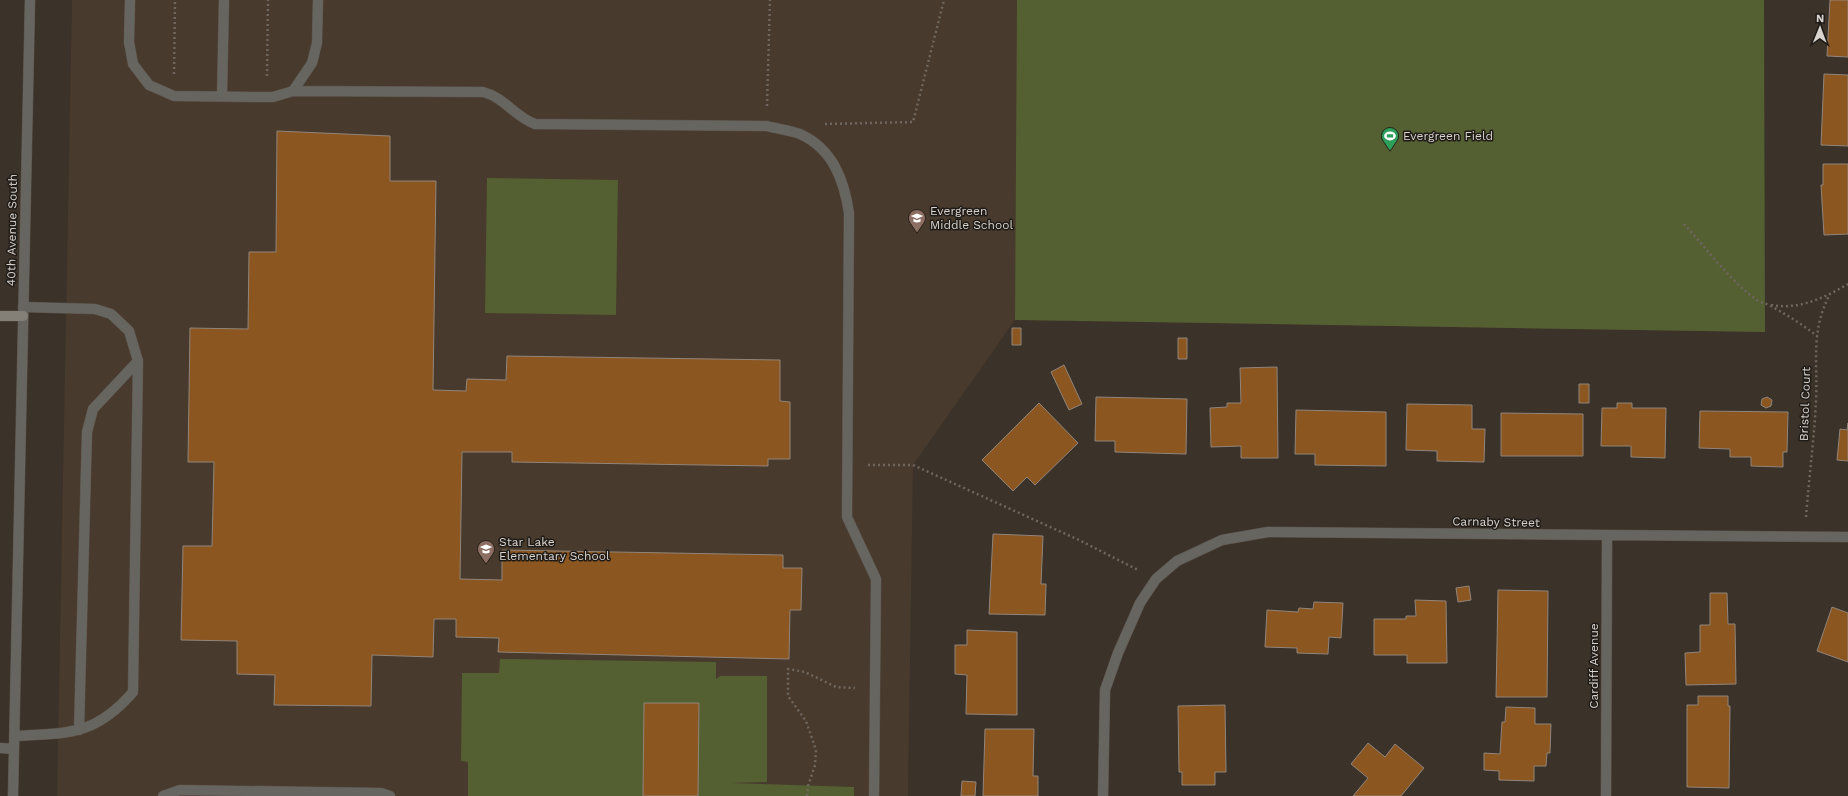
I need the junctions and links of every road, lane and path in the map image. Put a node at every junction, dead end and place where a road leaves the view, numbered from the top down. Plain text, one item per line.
1 (30, 0) edge
2 (130, 0) edge
3 (175, 0) edge
4 (224, 0) edge
5 (268, 0) edge
6 (318, 0) edge
7 (770, 0) edge
8 (944, 0) edge
9 (293, 91) junction
10 (174, 96) junction
11 (222, 96) junction
12 (266, 97) junction
13 (767, 126) junction
14 (799, 134) junction
15 (1684, 224) dead end
16 (1848, 284) edge
17 (1830, 294) junction
18 (1769, 304) junction
19 (23, 311) junction
20 (0, 316) edge
21 (1817, 336) junction
22 (138, 362) junction
23 (848, 465) junction
24 (1607, 536) junction
25 (1804, 537) junction
26 (1848, 537) edge
27 (1156, 579) junction
28 (875, 688) junction
29 (79, 730) junction
30 (15, 736) junction
31 (0, 748) edge
32 (14, 749) junction
33 (13, 796) edge
34 (163, 796) edge
35 (390, 796) edge
36 (807, 796) edge
37 (874, 796) edge
38 (1102, 796) edge
39 (1606, 796) edge

1 - 19 street, 40th Avenue South
2 - 10 street
3 - 10 path
4 - 11 street
5 - 12 path
6 - 9 street
7 - 13 path
8 - 14 path
9 - 12 street
9 - 13 street
10 - 11 street
11 - 12 street
13 - 14 street
14 - 23 street
15 - 18 path
16 - 17 path
17 - 18 path
17 - 21 path, Bristol Court
18 - 21 path
19 - 20 street
19 - 22 street
19 - 30 street, 40th Avenue South
21 - 25 path, Bristol Court
22 - 29 street
22 - 29 street
23 - 27 path
23 - 28 street
24 - 25 street, Carnaby Street
24 - 27 street, Carnaby Street
24 - 39 street, Cardiff Avenue
25 - 26 street, Carnaby Street
27 - 38 street, Carnaby Street
28 - 36 path
28 - 37 street
29 - 30 street
30 - 32 street, 40th Avenue South
31 - 32 street
32 - 33 street, 40th Avenue South
34 - 35 street

